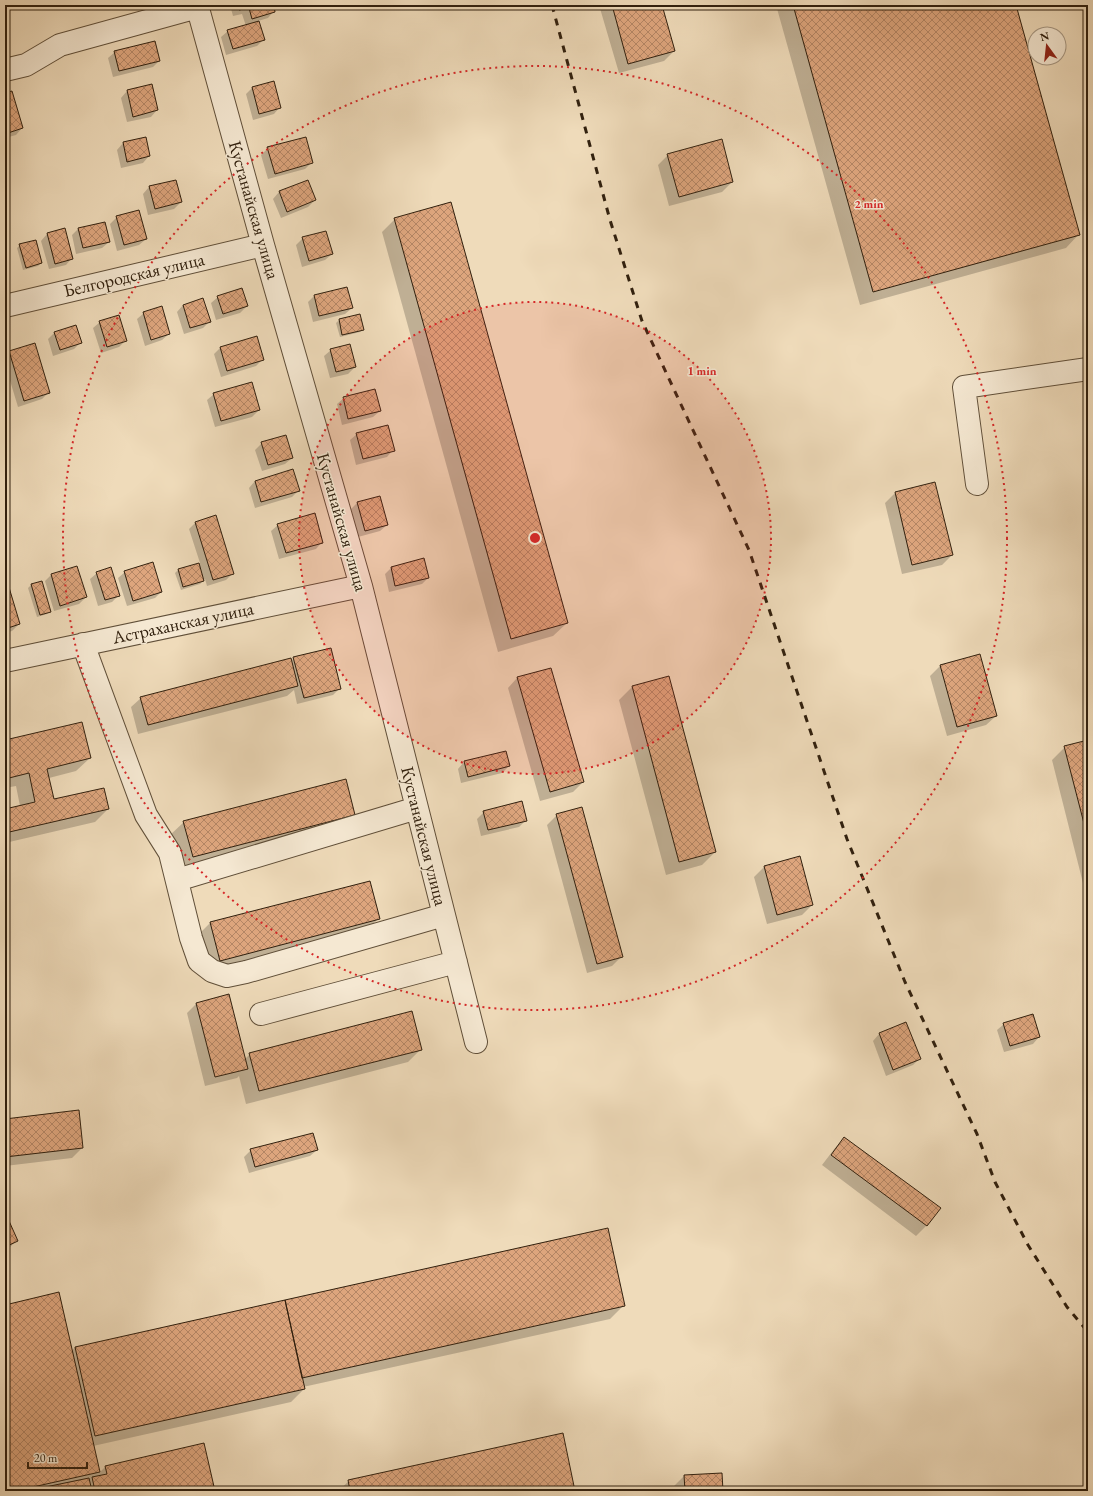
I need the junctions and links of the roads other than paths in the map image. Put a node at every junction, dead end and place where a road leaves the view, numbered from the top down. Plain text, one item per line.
1 (197, 6) edge
2 (5, 70) edge
3 (263, 245) junction
4 (5, 306) edge
5 (1088, 369) edge
6 (977, 484) dead end
7 (361, 586) junction
8 (83, 644) junction
9 (5, 661) edge
10 (417, 808) junction
11 (177, 880) junction
12 (444, 914) junction
13 (456, 962) junction
14 (261, 1014) dead end
15 (476, 1042) dead end

1 - 2 street
1 - 3 street, Кустанайская улица
3 - 4 street, Белгородская улица
3 - 7 street, Кустанайская улица
5 - 6 street
7 - 8 street, Астраханская улица
7 - 10 street, Кустанайская улица
8 - 9 street, Астраханская улица
8 - 11 street
10 - 11 street
10 - 12 street, Кустанайская улица
11 - 12 street
12 - 13 street, Кустанайская улица
13 - 14 street
13 - 15 street, Кустанайская улица

